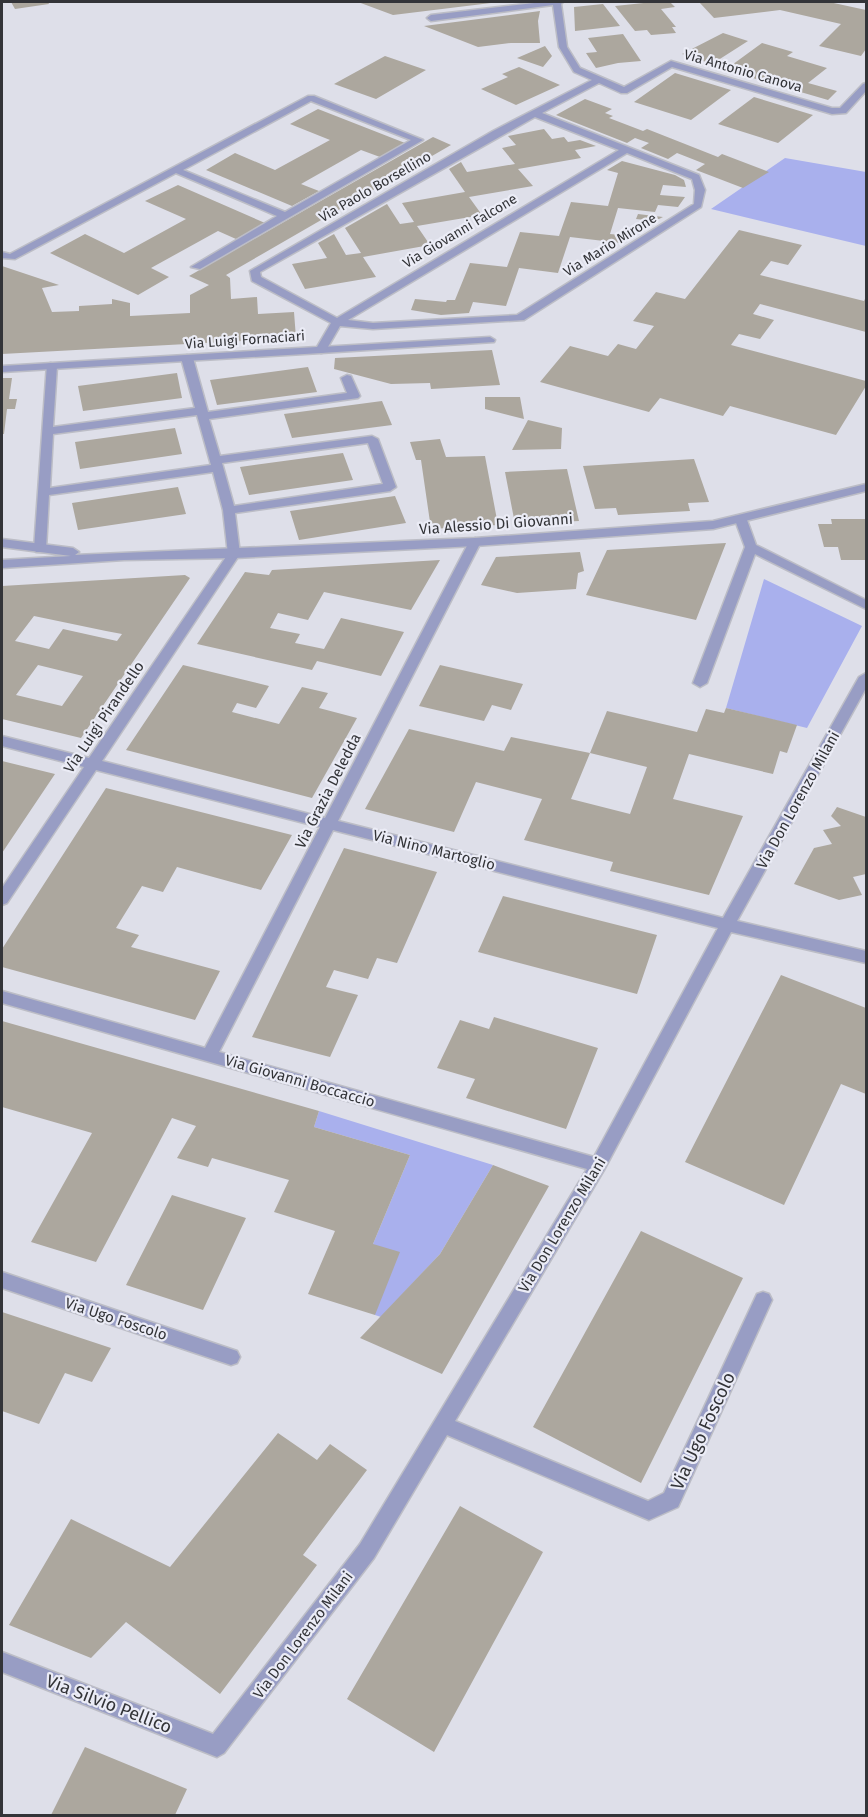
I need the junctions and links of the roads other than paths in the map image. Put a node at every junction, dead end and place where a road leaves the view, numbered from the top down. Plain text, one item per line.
1 (558, 2) edge
2 (430, 18) dead end
3 (597, 81) junction
4 (867, 86) edge
5 (536, 114) junction
6 (627, 149) junction
7 (176, 170) junction
8 (285, 216) junction
9 (2, 255) edge
10 (196, 267) dead end
11 (338, 322) junction
12 (490, 340) dead end
13 (321, 350) junction
14 (187, 358) junction
15 (51, 366) junction
16 (2, 369) edge
17 (347, 378) dead end
18 (202, 414) junction
19 (47, 431) junction
20 (216, 464) junction
21 (867, 488) edge
22 (44, 492) junction
23 (229, 510) junction
24 (741, 520) junction
25 (475, 542) junction
26 (2, 543) edge
27 (751, 547) junction
28 (40, 549) junction
29 (234, 554) junction
30 (123, 555) junction
31 (2, 564) edge
32 (867, 605) edge
33 (867, 677) edge
34 (700, 682) dead end
35 (2, 741) edge
36 (92, 764) junction
37 (329, 824) junction
38 (2, 900) edge
39 (727, 925) junction
40 (867, 957) edge
41 (2, 997) edge
42 (209, 1055) junction
43 (598, 1165) junction
44 (2, 1280) edge
45 (763, 1300) dead end
46 (231, 1357) dead end
47 (442, 1424) junction
48 (2, 1662) edge
49 (217, 1746) joint

1 - 2 street
1 - 3 street, Via Antonio Canova
3 - 4 street, Via Antonio Canova
3 - 5 street, Via Paolo Borsellino
5 - 6 street, Via Mario Mirone
5 - 11 street, Via Paolo Borsellino
6 - 11 street, Via Giovanni Falcone
6 - 11 street, Via Mario Mirone
7 - 8 street
7 - 8 street
7 - 9 street
8 - 10 street
11 - 13 street, Via Giovanni Falcone
12 - 13 street, Via Luigi Fornaciari
13 - 14 street, Via Luigi Fornaciari
14 - 15 street, Via Luigi Fornaciari
14 - 18 street
15 - 16 street, Via Luigi Fornaciari
15 - 19 street
17 - 18 street
18 - 19 street
18 - 20 street
19 - 22 street
20 - 22 street
20 - 23 street
20 - 23 street
21 - 24 street, Via Alessio Di Giovanni
22 - 28 street
23 - 29 street
24 - 25 street, Via Alessio Di Giovanni
24 - 27 street
25 - 29 street, Via Alessio Di Giovanni
25 - 37 street, Via Grazia Deledda
26 - 28 street
27 - 32 street
27 - 34 street
28 - 30 street
29 - 30 street, Via Alessio Di Giovanni
29 - 36 street, Via Luigi Pirandello
30 - 31 street
33 - 39 street, Via Don Lorenzo Milani
35 - 36 street, Via Nino Martoglio
36 - 37 street, Via Nino Martoglio
36 - 38 street, Via Luigi Pirandello
37 - 39 street, Via Nino Martoglio
37 - 42 street, Via Grazia Deledda
39 - 40 street, Via Nino Martoglio
39 - 43 street, Via Don Lorenzo Milani
41 - 42 street, Via Giovanni Boccaccio
42 - 43 street, Via Giovanni Boccaccio
43 - 47 street, Via Don Lorenzo Milani
44 - 46 street, Via Ugo Foscolo
45 - 47 street, Via Ugo Foscolo
47 - 49 street, Via Don Lorenzo Milani
48 - 49 street, Via Silvio Pellico

